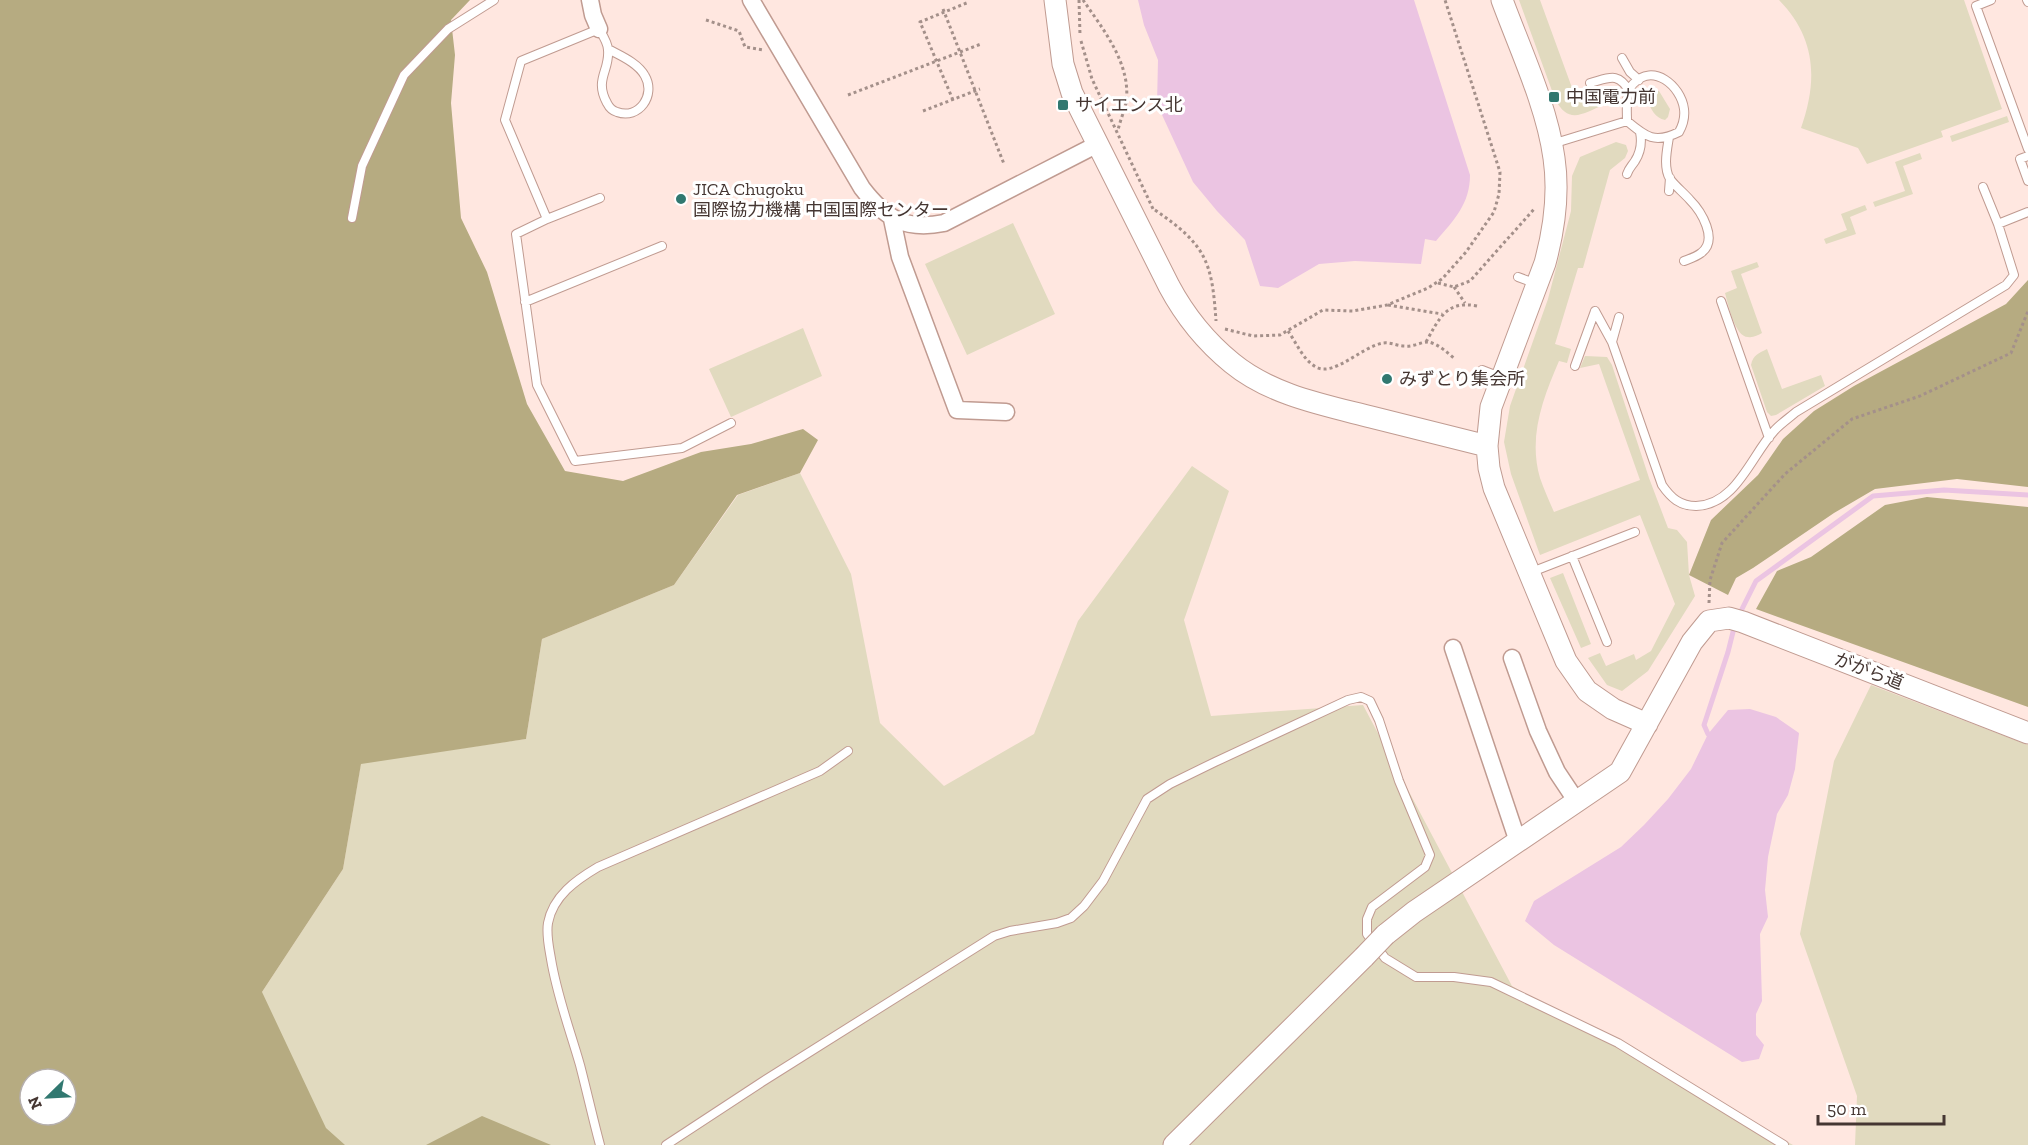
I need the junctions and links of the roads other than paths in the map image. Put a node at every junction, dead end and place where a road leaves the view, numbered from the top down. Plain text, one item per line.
1 (494, 0) edge
2 (590, 0) edge
3 (751, 0) edge
4 (1055, 0) edge
5 (1502, 0) edge
6 (1991, 0) edge
7 (599, 29) junction
8 (608, 49) junction
9 (1622, 58) dead end
10 (1638, 80) junction
11 (1590, 83) dead end
12 (1629, 92) junction
13 (1627, 121) junction
14 (1640, 132) junction
15 (1669, 137) junction
16 (1098, 144) junction
17 (1551, 144) junction
18 (2028, 148) edge
19 (2028, 156) edge
20 (1627, 174) dead end
21 (1670, 178) junction
22 (2028, 181) edge
23 (1983, 187) dead end
24 (1669, 191) dead end
25 (600, 198) dead end
26 (2028, 212) edge
27 (352, 218) dead end
28 (547, 219) junction
29 (892, 219) junction
30 (1998, 224) junction
31 (662, 246) dead end
32 (1684, 261) dead end
33 (1721, 301) dead end
34 (525, 302) junction
35 (1619, 317) dead end
36 (1612, 342) junction
37 (1575, 366) dead end
38 (1006, 412) dead end
39 (731, 423) dead end
40 (1769, 438) junction
41 (1486, 446) junction
42 (1635, 532) dead end
43 (1572, 556) junction
44 (1529, 573) junction
45 (1607, 642) dead end
46 (1453, 648) dead end
47 (1512, 658) dead end
48 (1647, 724) junction
49 (2028, 733) edge
50 (848, 751) dead end
51 (1577, 802) junction
52 (1518, 842) junction
53 (600, 1145) edge
54 (666, 1145) edge
55 (1174, 1145) edge
56 (1784, 1145) edge

1 - 27 lane
2 - 7 street
3 - 29 street
4 - 16 street
5 - 17 street
6 - 18 lane
7 - 8 lane
7 - 28 lane
8 - 8 lane
9 - 10 lane
10 - 12 lane
10 - 15 lane
11 - 12 lane
12 - 13 lane
13 - 14 lane
13 - 17 lane
14 - 15 lane
14 - 20 lane
15 - 21 lane
16 - 29 street
16 - 41 street
17 - 41 street
19 - 22 lane
21 - 24 lane
21 - 32 lane
23 - 30 lane
25 - 28 lane
26 - 30 lane
28 - 34 lane
29 - 38 street
30 - 40 lane
31 - 34 lane
33 - 40 lane
34 - 39 lane
35 - 36 lane
36 - 37 lane
36 - 40 lane
41 - 44 street
42 - 43 lane
43 - 44 lane
43 - 45 lane
44 - 48 street
46 - 52 street
47 - 51 street
48 - 49 street, ががら道
48 - 51 street
50 - 53 lane
51 - 52 street
52 - 55 street, bridge
54 - 56 lane

